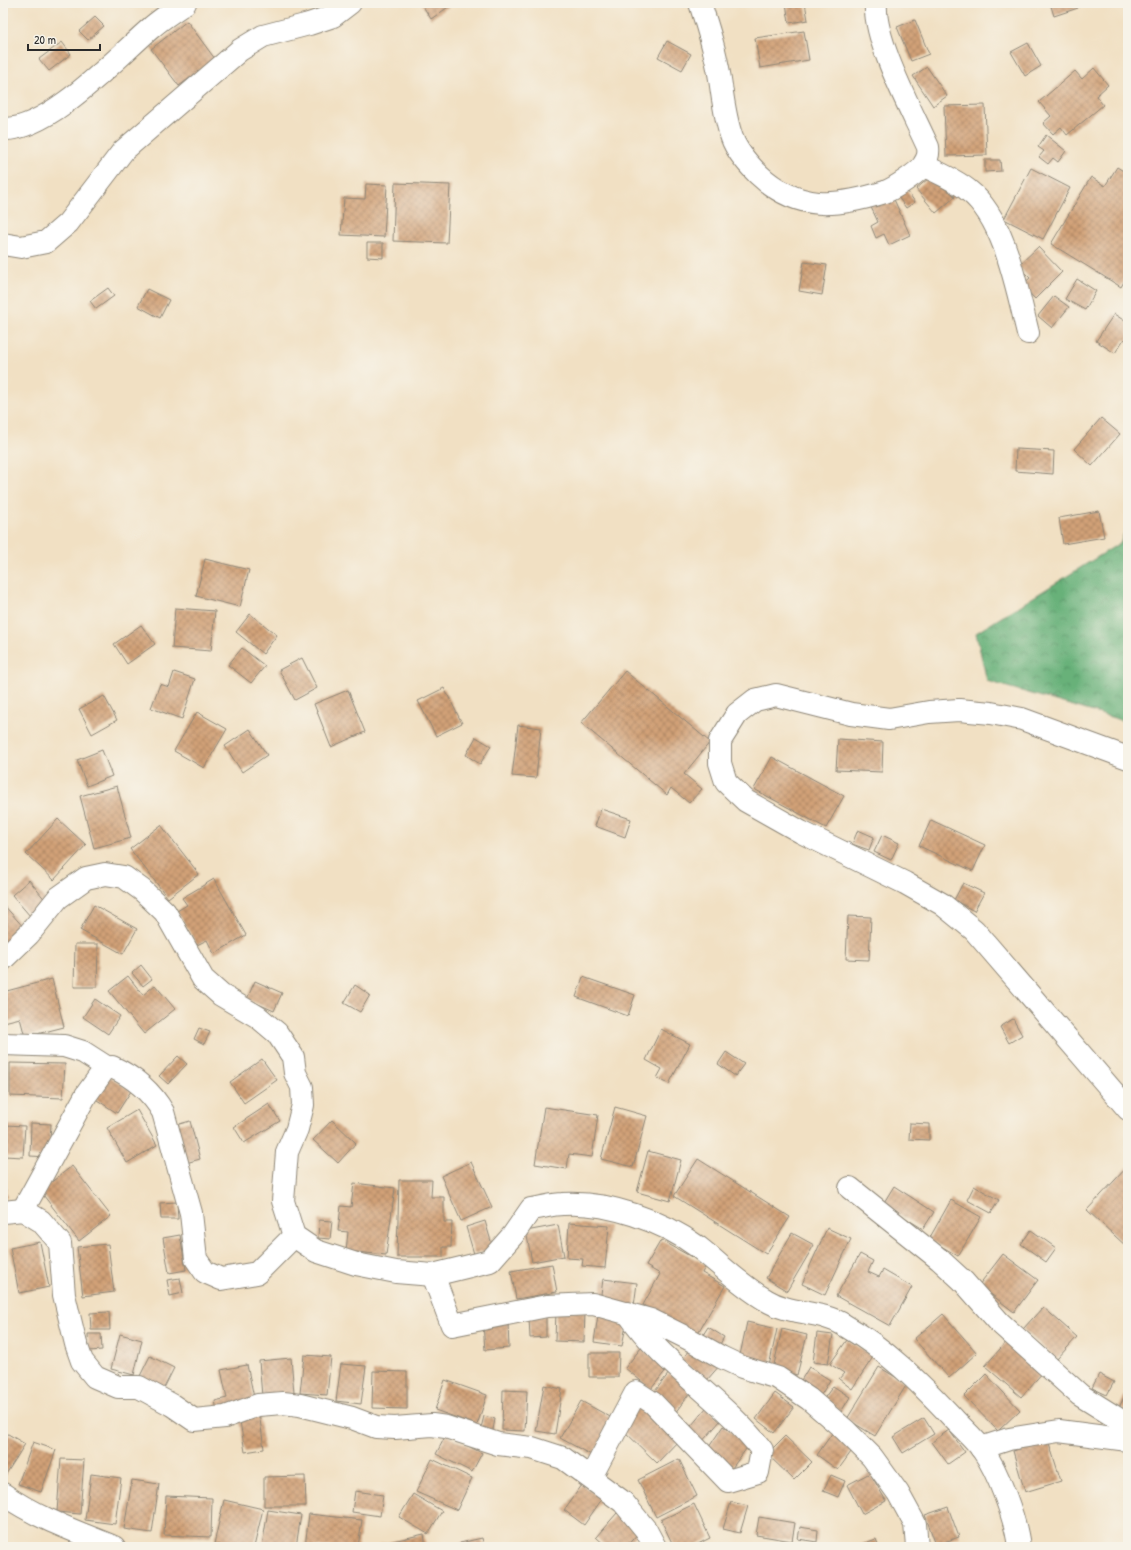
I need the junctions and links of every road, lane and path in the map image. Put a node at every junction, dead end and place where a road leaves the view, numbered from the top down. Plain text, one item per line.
1 (184, 3) edge
2 (350, 3) edge
3 (700, 3) edge
4 (876, 3) edge
5 (3, 129) edge
6 (924, 166) junction
7 (3, 244) edge
8 (1028, 333) dead end
9 (1128, 758) edge
10 (3, 959) edge
11 (3, 1044) edge
12 (108, 1068) junction
13 (1128, 1109) edge
14 (850, 1188) dead end
15 (13, 1211) edge
16 (294, 1236) junction
17 (432, 1275) junction
18 (628, 1313) junction
19 (1128, 1425) edge
20 (1128, 1440) edge
21 (982, 1448) junction
22 (591, 1477) junction
23 (3, 1494) edge
24 (114, 1547) edge
25 (655, 1547) edge
26 (917, 1547) edge
27 (1019, 1547) edge

1 - 5 street
2 - 7 street
3 - 6 street
4 - 6 street
6 - 8 street
9 - 13 street
10 - 16 street
11 - 12 street
12 - 15 street
12 - 16 street
14 - 19 street
15 - 22 street
16 - 17 street
17 - 18 street
17 - 21 street
18 - 22 street
18 - 26 street
20 - 21 street
21 - 27 street
22 - 25 street
23 - 24 street

